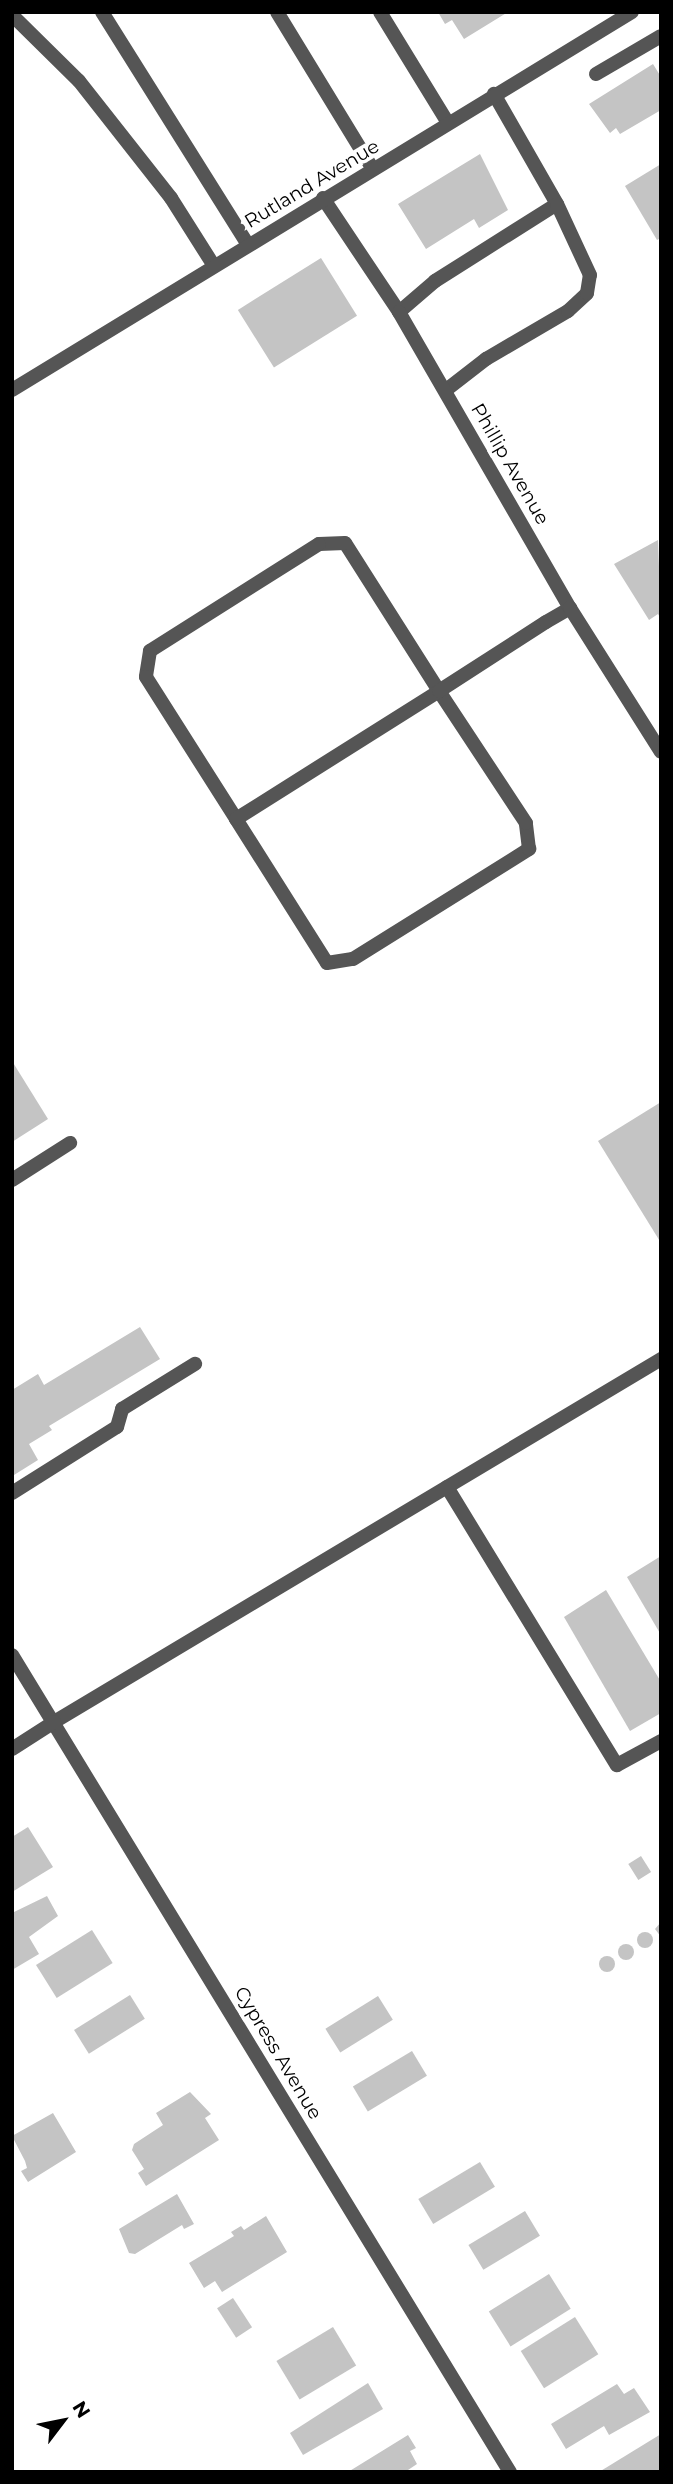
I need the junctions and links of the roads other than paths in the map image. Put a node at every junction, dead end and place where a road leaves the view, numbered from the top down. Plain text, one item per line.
1 (102, 12) edge
2 (277, 12) edge
3 (380, 12) edge
4 (632, 12) edge
5 (12, 15) edge
6 (661, 36) edge
7 (597, 74) dead end
8 (494, 94) junction
9 (448, 123) junction
10 (373, 169) junction
11 (323, 198) junction
12 (556, 204) junction
13 (248, 245) junction
14 (214, 266) junction
15 (399, 312) junction
16 (12, 390) edge
17 (446, 390) junction
18 (570, 608) junction
19 (439, 691) junction
20 (661, 752) edge
21 (236, 819) junction
22 (70, 1143) dead end
23 (12, 1180) edge
24 (661, 1359) edge
25 (195, 1364) dead end
26 (447, 1487) junction
27 (12, 1493) edge
28 (12, 1655) edge
29 (54, 1722) junction
30 (661, 1741) edge
31 (12, 1749) edge
32 (510, 2472) edge

1 - 13 street
2 - 10 street
3 - 9 street
4 - 8 street, Rutland Avenue
5 - 14 street
6 - 7 street
8 - 9 street, Rutland Avenue
8 - 12 street
9 - 10 street, Rutland Avenue
10 - 11 street, Rutland Avenue
11 - 13 street, Rutland Avenue
11 - 15 street, Phillip Avenue
12 - 15 street
12 - 17 street
13 - 14 street, Rutland Avenue
14 - 16 street, Rutland Avenue
15 - 17 street, Phillip Avenue
17 - 18 street, Phillip Avenue
18 - 19 street
18 - 20 street, Phillip Avenue
19 - 21 street
19 - 21 street
19 - 21 street
22 - 23 street
24 - 26 street
25 - 27 street
26 - 29 street
26 - 30 street
28 - 29 street, Cypress Avenue
29 - 31 street
29 - 32 street, Cypress Avenue

